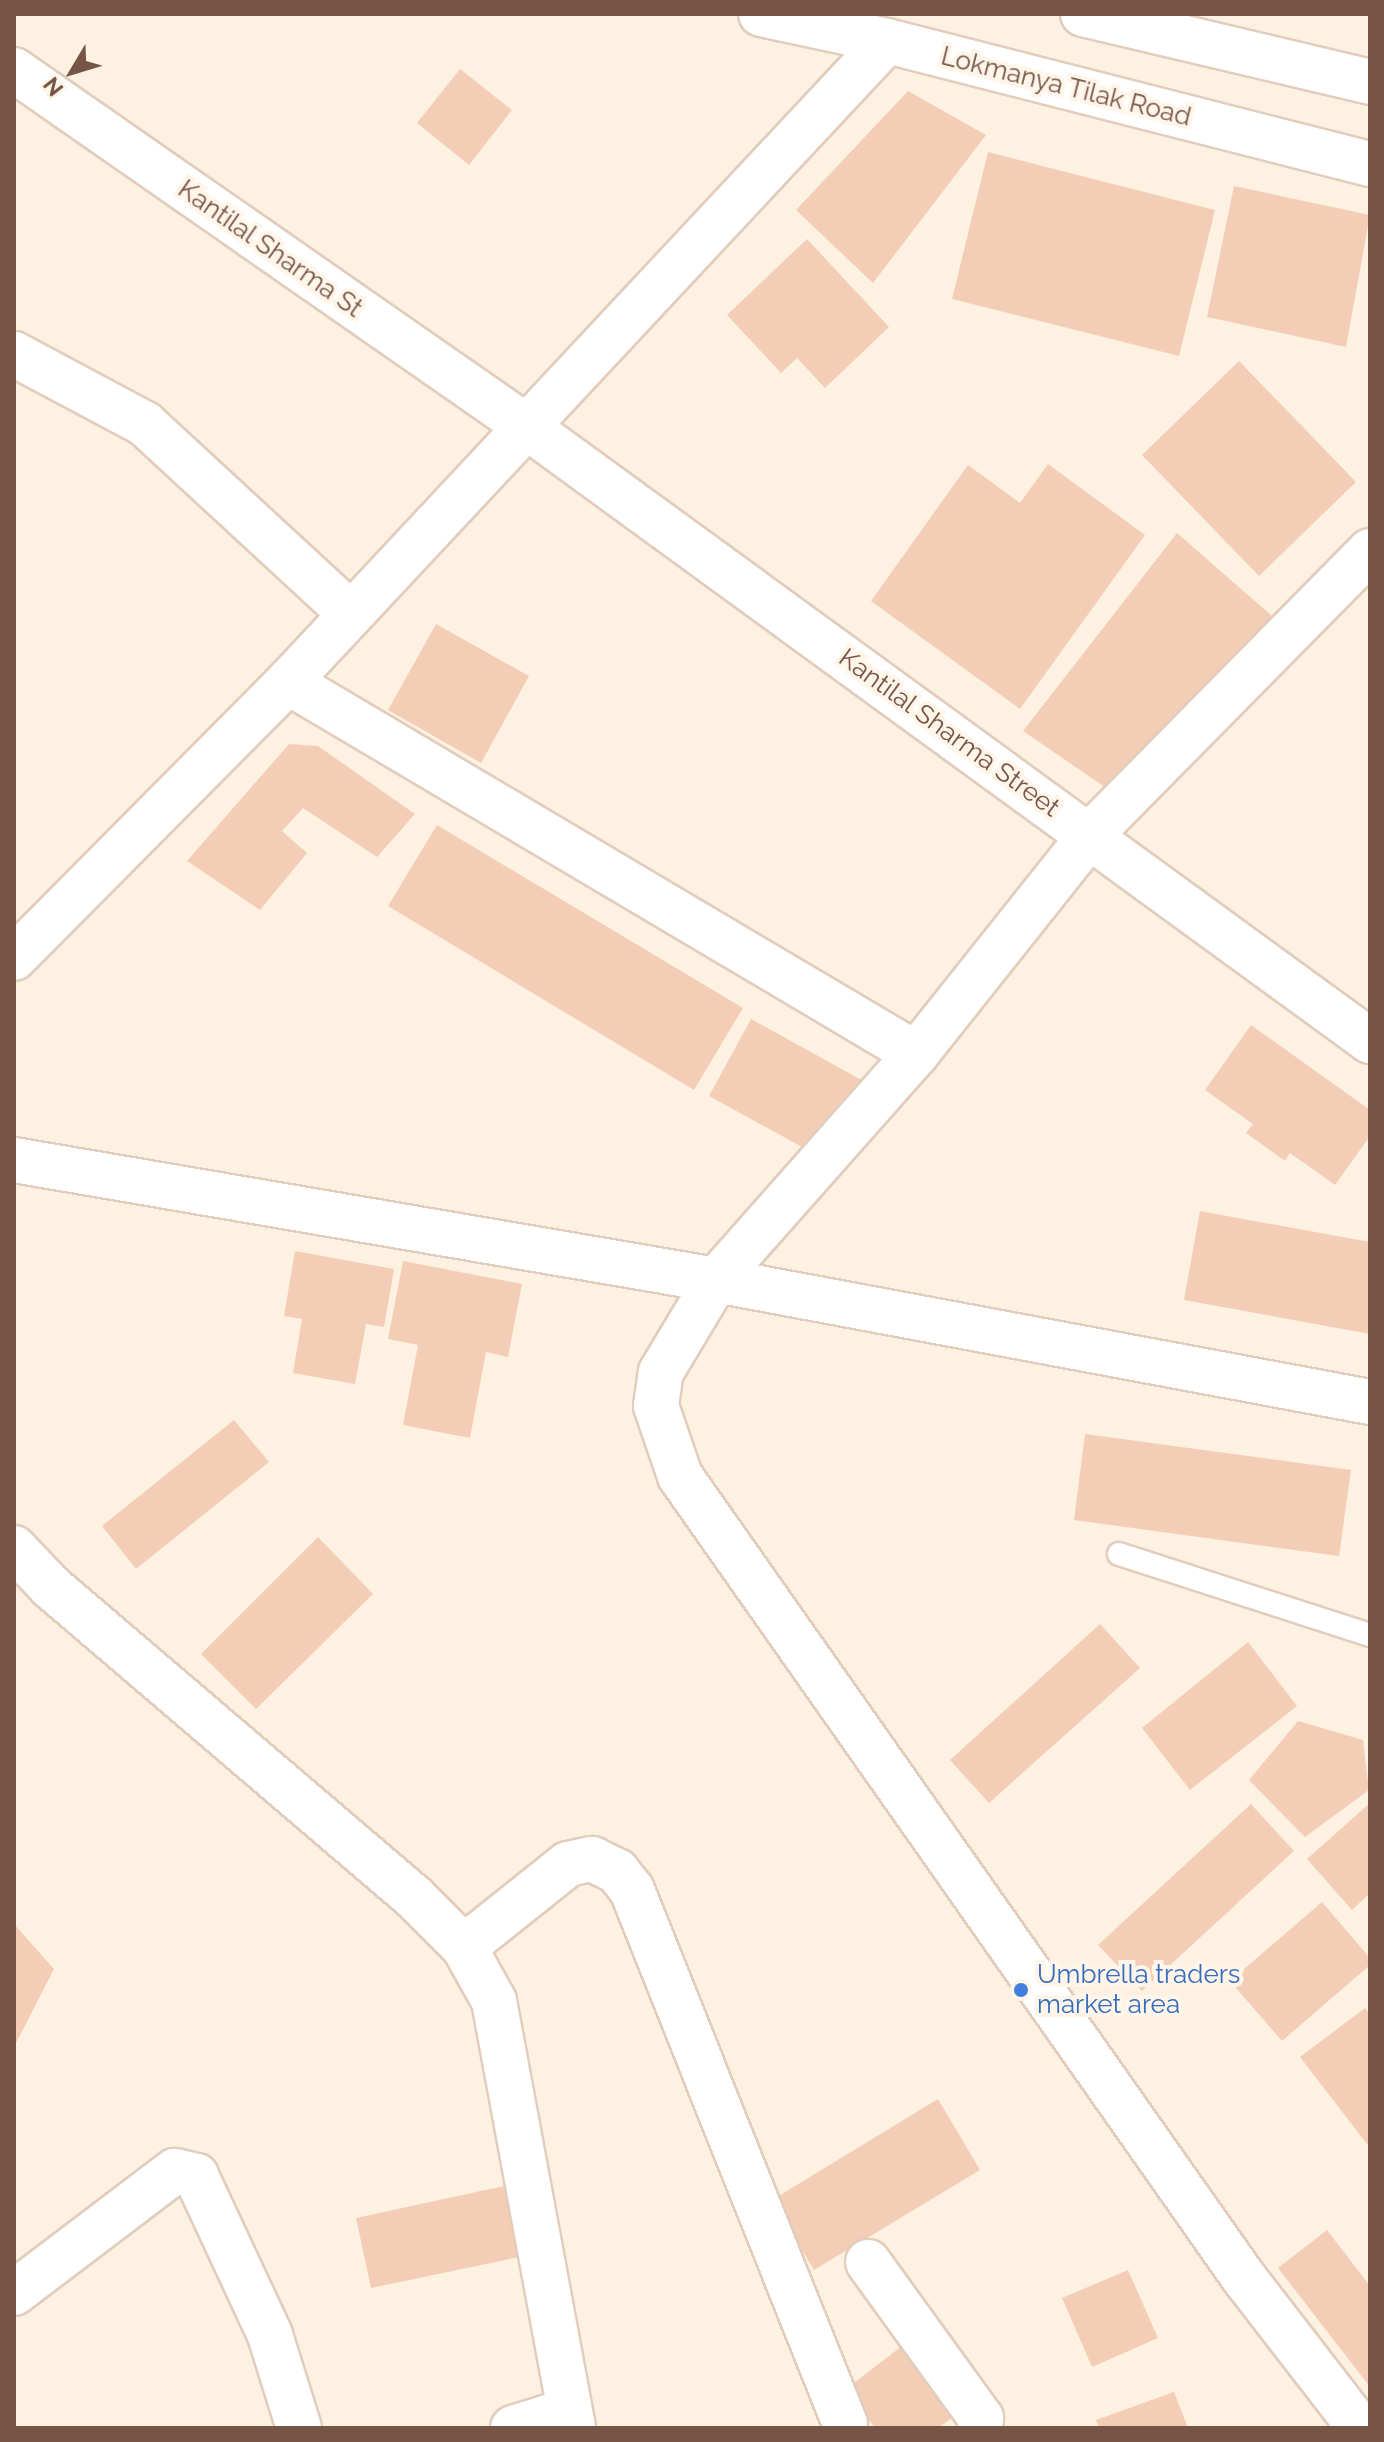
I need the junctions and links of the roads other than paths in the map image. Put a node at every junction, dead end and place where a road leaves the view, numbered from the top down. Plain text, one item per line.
1 (761, 14) edge
2 (1083, 14) edge
3 (887, 41) junction
4 (14, 70) edge
5 (1370, 82) edge
6 (1370, 164) edge
7 (14, 354) edge
8 (527, 427) junction
9 (1370, 551) edge
10 (351, 614) junction
11 (288, 682) junction
12 (1090, 835) junction
13 (14, 958) edge
14 (1370, 1041) edge
15 (916, 1054) junction
16 (14, 1160) edge
17 (716, 1280) junction
18 (1370, 1402) edge
19 (14, 1548) edge
20 (1119, 1554) dead end
21 (1370, 1635) edge
22 (464, 1947) junction
23 (868, 2262) dead end
24 (14, 2293) edge
25 (570, 2419) edge
26 (845, 2424) dead end
27 (299, 2428) edge
28 (513, 2428) edge
29 (980, 2428) edge
30 (1360, 2428) edge

1 - 3 street, Lokmanya Tilak Road
2 - 5 street
3 - 6 street, Lokmanya Tilak Road
3 - 8 street
4 - 8 street, Kantilal Sharma St
7 - 10 street
8 - 10 street
8 - 12 street, Kantilal Sharma Street
9 - 12 street
10 - 11 street
11 - 13 street
11 - 15 street
12 - 14 street, Kantilal Sharma Street
12 - 15 street
15 - 17 street
16 - 17 street
17 - 18 street
17 - 30 street
19 - 22 street
20 - 21 lane
22 - 25 street
22 - 26 street
23 - 29 street
24 - 27 street
25 - 28 street

